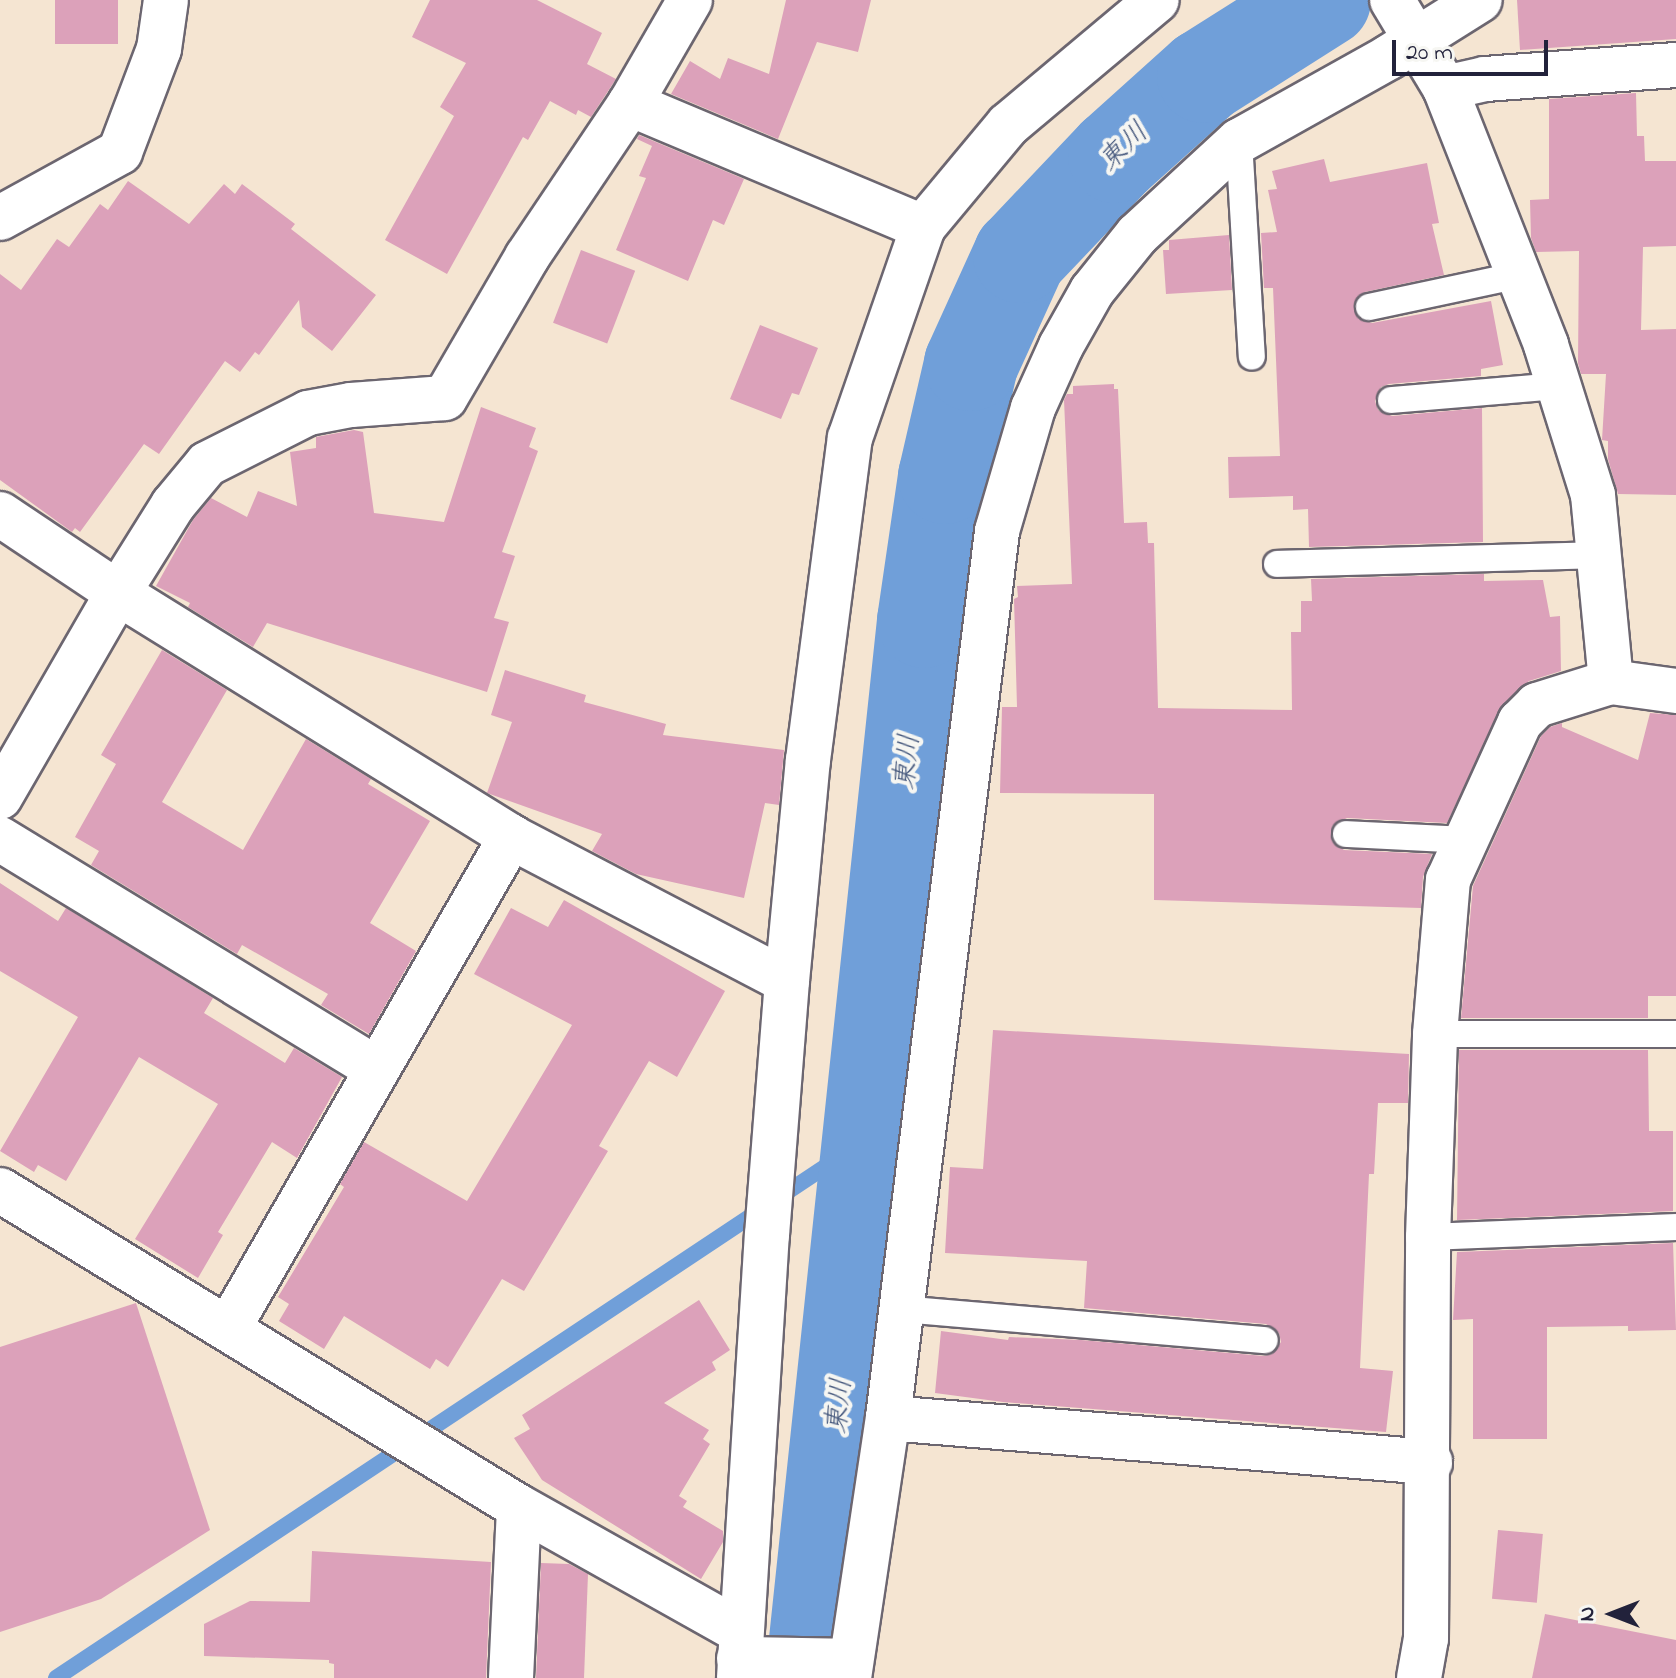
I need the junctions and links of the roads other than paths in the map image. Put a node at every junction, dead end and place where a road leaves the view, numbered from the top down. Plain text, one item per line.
1 (166, 0) edge
2 (690, 0) edge
3 (1157, 0) edge
4 (1480, 0) edge
5 (1404, 19) edge
6 (1676, 65) edge
7 (1445, 88) junction
8 (630, 104) junction
9 (1239, 141) junction
10 (0, 218) edge
11 (923, 227) junction
12 (1519, 275) junction
13 (1369, 307) dead end
14 (1252, 357) dead end
15 (1559, 386) junction
16 (1391, 400) dead end
17 (0, 514) edge
18 (1599, 555) junction
19 (1277, 564) dead end
20 (118, 593) junction
21 (1611, 682) junction
22 (1676, 691) edge
23 (0, 797) edge
24 (1346, 834) dead end
25 (511, 837) junction
26 (0, 839) edge
27 (1469, 840) junction
28 (787, 981) junction
29 (1435, 1034) junction
30 (1676, 1034) edge
31 (377, 1069) junction
32 (0, 1190) edge
33 (1676, 1227) edge
34 (1428, 1237) junction
35 (901, 1309) junction
36 (228, 1329) junction
37 (1265, 1340) dead end
38 (888, 1418) junction
39 (1430, 1462) junction
40 (519, 1507) junction
41 (744, 1657) edge
42 (844, 1667) edge
43 (511, 1678) edge
44 (1419, 1678) edge

1 - 10 street
2 - 8 street
3 - 11 street
4 - 5 street
5 - 7 street
5 - 9 street
6 - 7 street
7 - 12 street
8 - 11 street
8 - 20 street
9 - 14 lane
9 - 35 street
11 - 28 street
12 - 13 lane
12 - 15 street
15 - 16 lane
15 - 18 street
17 - 20 street
18 - 19 lane
18 - 21 street
20 - 23 street
20 - 25 street
21 - 22 street
21 - 27 street
24 - 27 lane
25 - 28 street
25 - 31 street
26 - 31 street
27 - 29 street
28 - 41 street
29 - 30 lane
29 - 34 street
31 - 36 street
32 - 36 street
33 - 34 lane
34 - 39 street
35 - 37 lane
35 - 38 street
36 - 40 street
38 - 39 street
38 - 42 street
39 - 44 street
40 - 41 street
40 - 43 street
41 - 42 street

